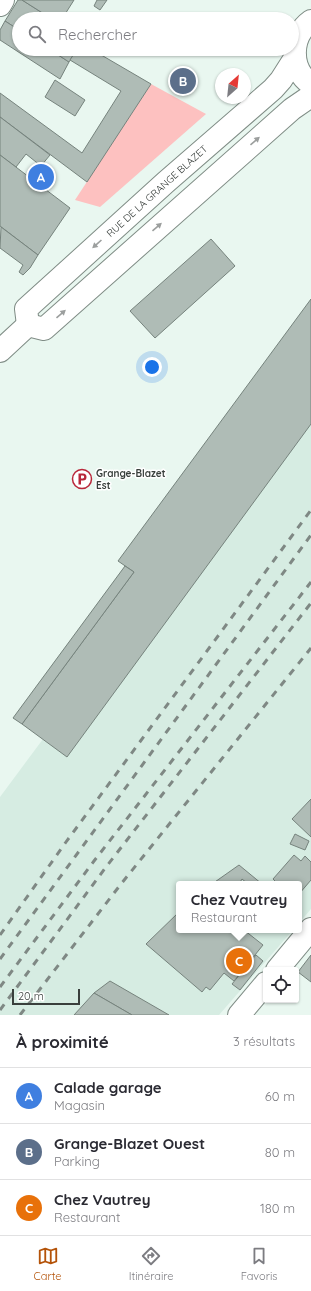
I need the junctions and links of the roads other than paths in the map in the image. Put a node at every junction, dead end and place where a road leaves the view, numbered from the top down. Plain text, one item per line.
1 (3, 0) edge
2 (0, 5) edge
3 (311, 21) edge
4 (299, 36) edge
5 (295, 58) joint
6 (311, 84) edge
7 (311, 96) edge
8 (28, 325) junction
9 (0, 350) edge
10 (311, 929) edge
11 (279, 967) edge
12 (263, 987) edge
13 (239, 1015) edge

1 - 2 street
3 - 4 street
5 - 6 street
5 -> 8 street, RUE DE LA GRANGE BLAZET
8 -> 7 street
8 - 9 street
10 - 11 street
12 - 13 street

